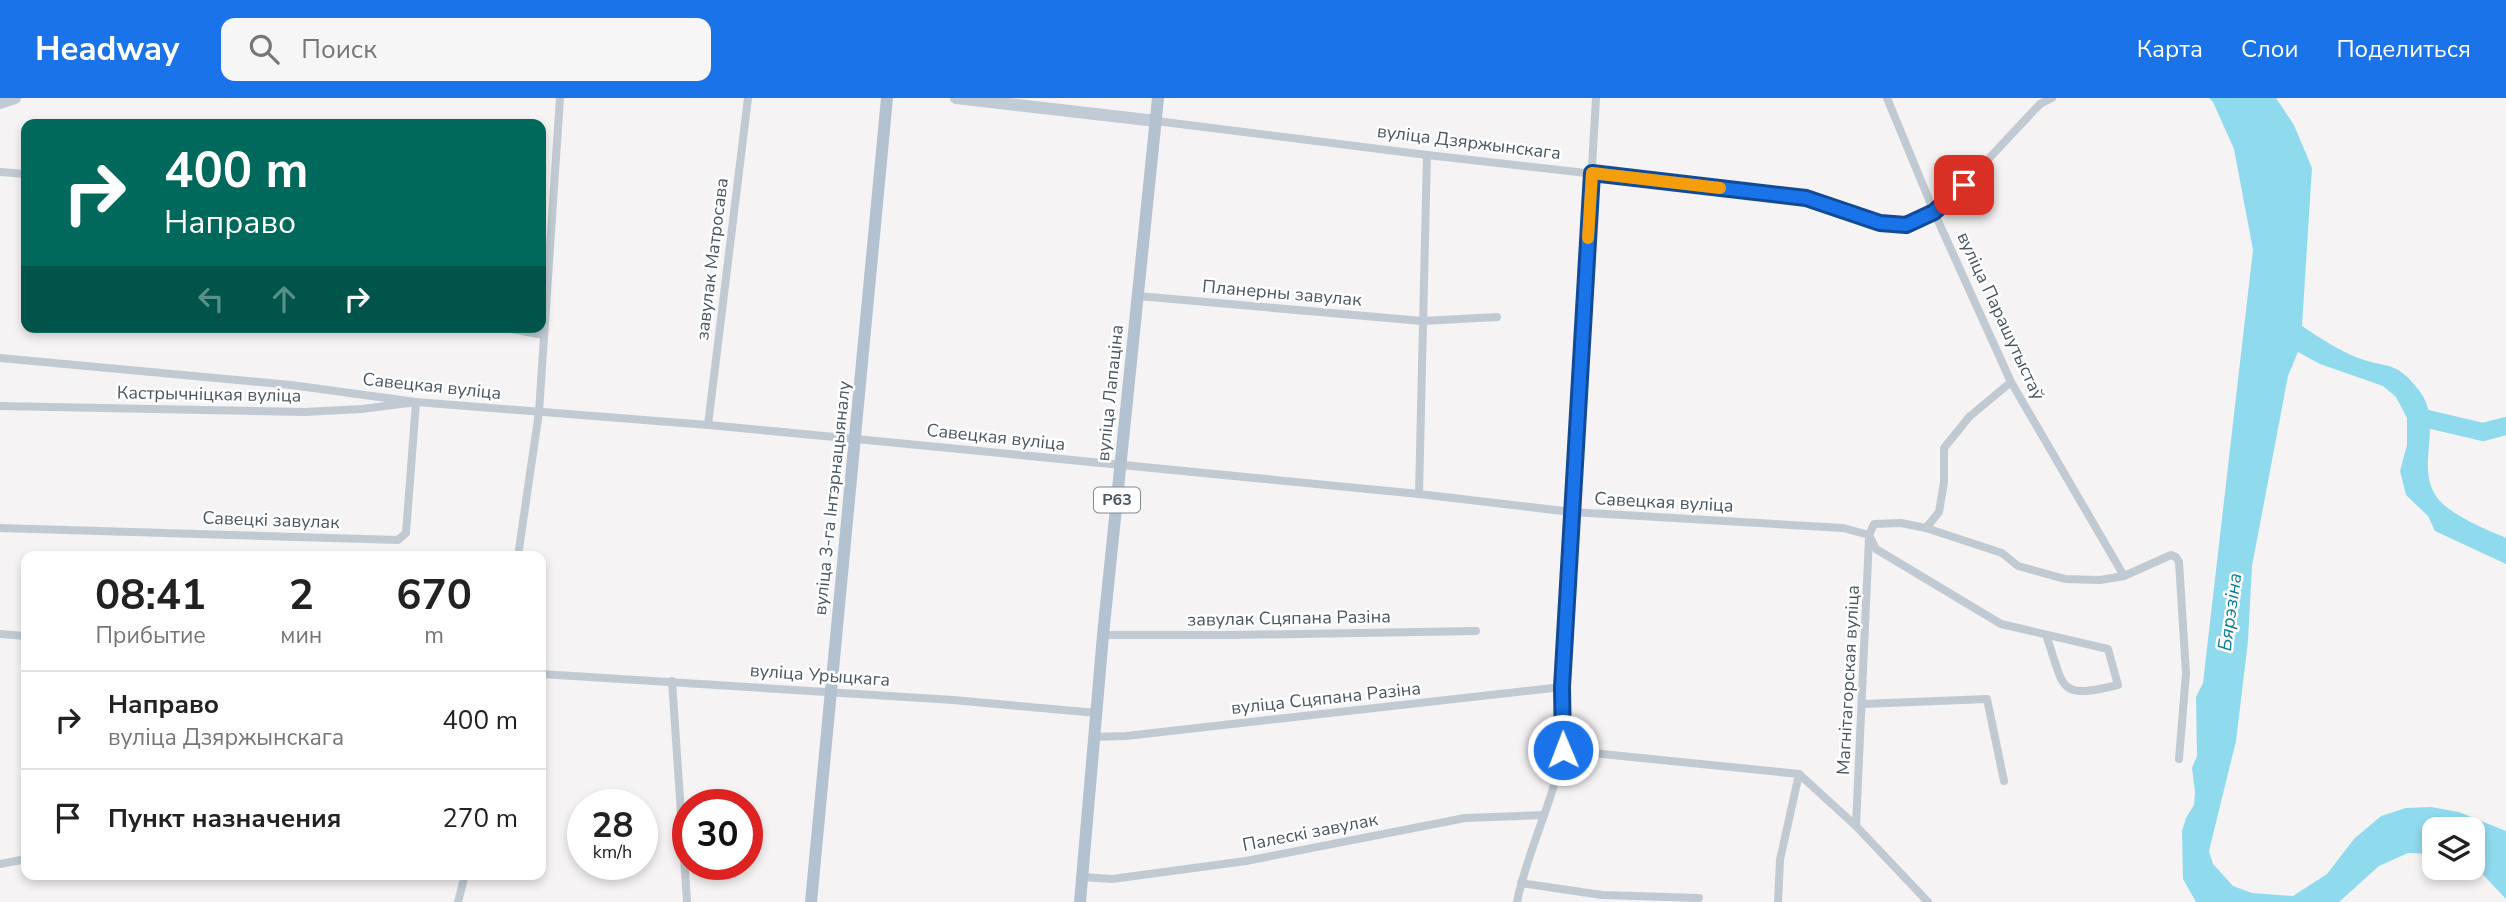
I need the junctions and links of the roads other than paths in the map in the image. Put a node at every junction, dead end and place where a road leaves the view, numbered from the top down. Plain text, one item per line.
1 (15, 98) edge
2 (561, 98) edge
3 (748, 98) edge
4 (887, 98) edge
5 (956, 98) edge
6 (1158, 98) edge
7 (1596, 98) edge
8 (1887, 98) edge
9 (2052, 98) edge
10 (0, 103) edge
11 (1156, 121) junction
12 (1427, 155) junction
13 (0, 172) edge
14 (1592, 173) junction
15 (21, 174) edge
16 (1934, 212) junction
17 (546, 296) edge
18 (1138, 296) junction
19 (1497, 317) dead end
20 (1422, 321) junction
21 (532, 333) edge
22 (543, 335) joint
23 (0, 358) edge
24 (2011, 382) junction
25 (416, 402) junction
26 (0, 406) edge
27 (539, 412) junction
28 (708, 425) junction
29 (856, 439) junction
30 (1120, 465) junction
31 (1419, 494) junction
32 (1572, 512) junction
33 (0, 528) edge
34 (1926, 528) junction
35 (1869, 535) junction
36 (519, 551) edge
37 (2124, 576) junction
38 (1476, 631) dead end
39 (0, 634) edge
40 (1103, 635) junction
41 (2046, 635) junction
42 (21, 636) edge
43 (546, 674) edge
44 (672, 681) junction
45 (1562, 687) junction
46 (830, 692) junction
47 (1863, 704) junction
48 (1097, 713) junction
49 (1094, 737) junction
50 (1563, 750) junction
51 (2179, 758) dead end
52 (1799, 774) junction
53 (2004, 781) dead end
54 (1544, 815) junction
55 (1856, 825) junction
56 (21, 860) edge
57 (0, 864) edge
58 (1082, 877) junction
59 (464, 880) edge
60 (1521, 883) junction
61 (1699, 898) dead end
62 (458, 902) edge
63 (687, 902) edge
64 (811, 902) edge
65 (1080, 902) edge
66 (1517, 902) edge
67 (1778, 902) edge
68 (1928, 902) edge

1 - 10 street
2 - 17 street
3 - 28 street, завулак Матросава
4 - 29 main road, вуліца 3-га Інтэрнацыяналу
5 - 11 street, вуліца Дзяржынскага
6 - 11 main road, вуліца Лапаціна / Р63
7 - 14 street
8 - 16 street, вуліца Парашутыстаў
9 - 16 street, вуліца Дзяржынскага
11 - 12 street, вуліца Дзяржынскага
11 - 18 main road, вуліца Лапаціна / Р63
12 - 14 street, вуліца Дзяржынскага
12 - 20 street
13 - 15 street
14 - 16 street, вуліца Дзяржынскага
14 - 32 street
16 - 24 street, вуліца Парашутыстаў
18 - 20 street, Планерны завулак
18 - 30 main road, вуліца Лапаціна / Р63
19 - 20 street, Планерны завулак
20 - 31 street
21 - 22 street
22 - 27 street
23 - 25 street, Савецкая вуліца
24 - 34 street
24 - 37 street, вуліца Парашутыстаў
25 - 26 street, Кастрычніцкая вуліца
25 - 27 street, Савецкая вуліца
25 - 33 street, Савецкі завулак
27 - 28 street, Савецкая вуліца
27 - 36 street
28 - 29 street, Савецкая вуліца
29 - 30 street, Савецкая вуліца
29 - 46 main road, вуліца 3-га Інтэрнацыяналу
30 - 31 street, Савецкая вуліца
30 - 40 main road, вуліца Лапаціна / Р63
31 - 32 street, Савецкая вуліца
32 - 35 street, Савецкая вуліца
32 - 45 street
34 - 35 street
34 - 37 street
35 - 41 street
35 - 47 street, Магнітагорская вуліца
37 - 51 street
38 - 40 street, завулак Сцяпана Разіна
39 - 42 street
40 - 48 main road, вуліца Лапаціна / Р63
41 - 41 street
43 - 44 street, вуліца Урыцкага
44 - 46 street, вуліца Урыцкага
44 - 63 street
45 - 49 street, вуліца Сцяпана Разіна
45 - 50 street
46 - 48 street, вуліца Урыцкага
46 - 64 main road, вуліца 3-га Інтэрнацыяналу
47 - 53 street
47 - 55 street, Магнітагорская вуліца
48 - 49 main road, вуліца Лапаціна / Р63
49 - 58 main road, вуліца Лапаціна / Р63
50 - 52 street
50 - 54 street
52 - 55 street
52 - 67 street
54 - 58 street, Палескі завулак
54 - 60 street
55 - 68 street
56 - 57 street
58 - 65 main road, вуліца Лапаціна / Р63
59 - 62 street
60 - 61 street
60 - 66 street

